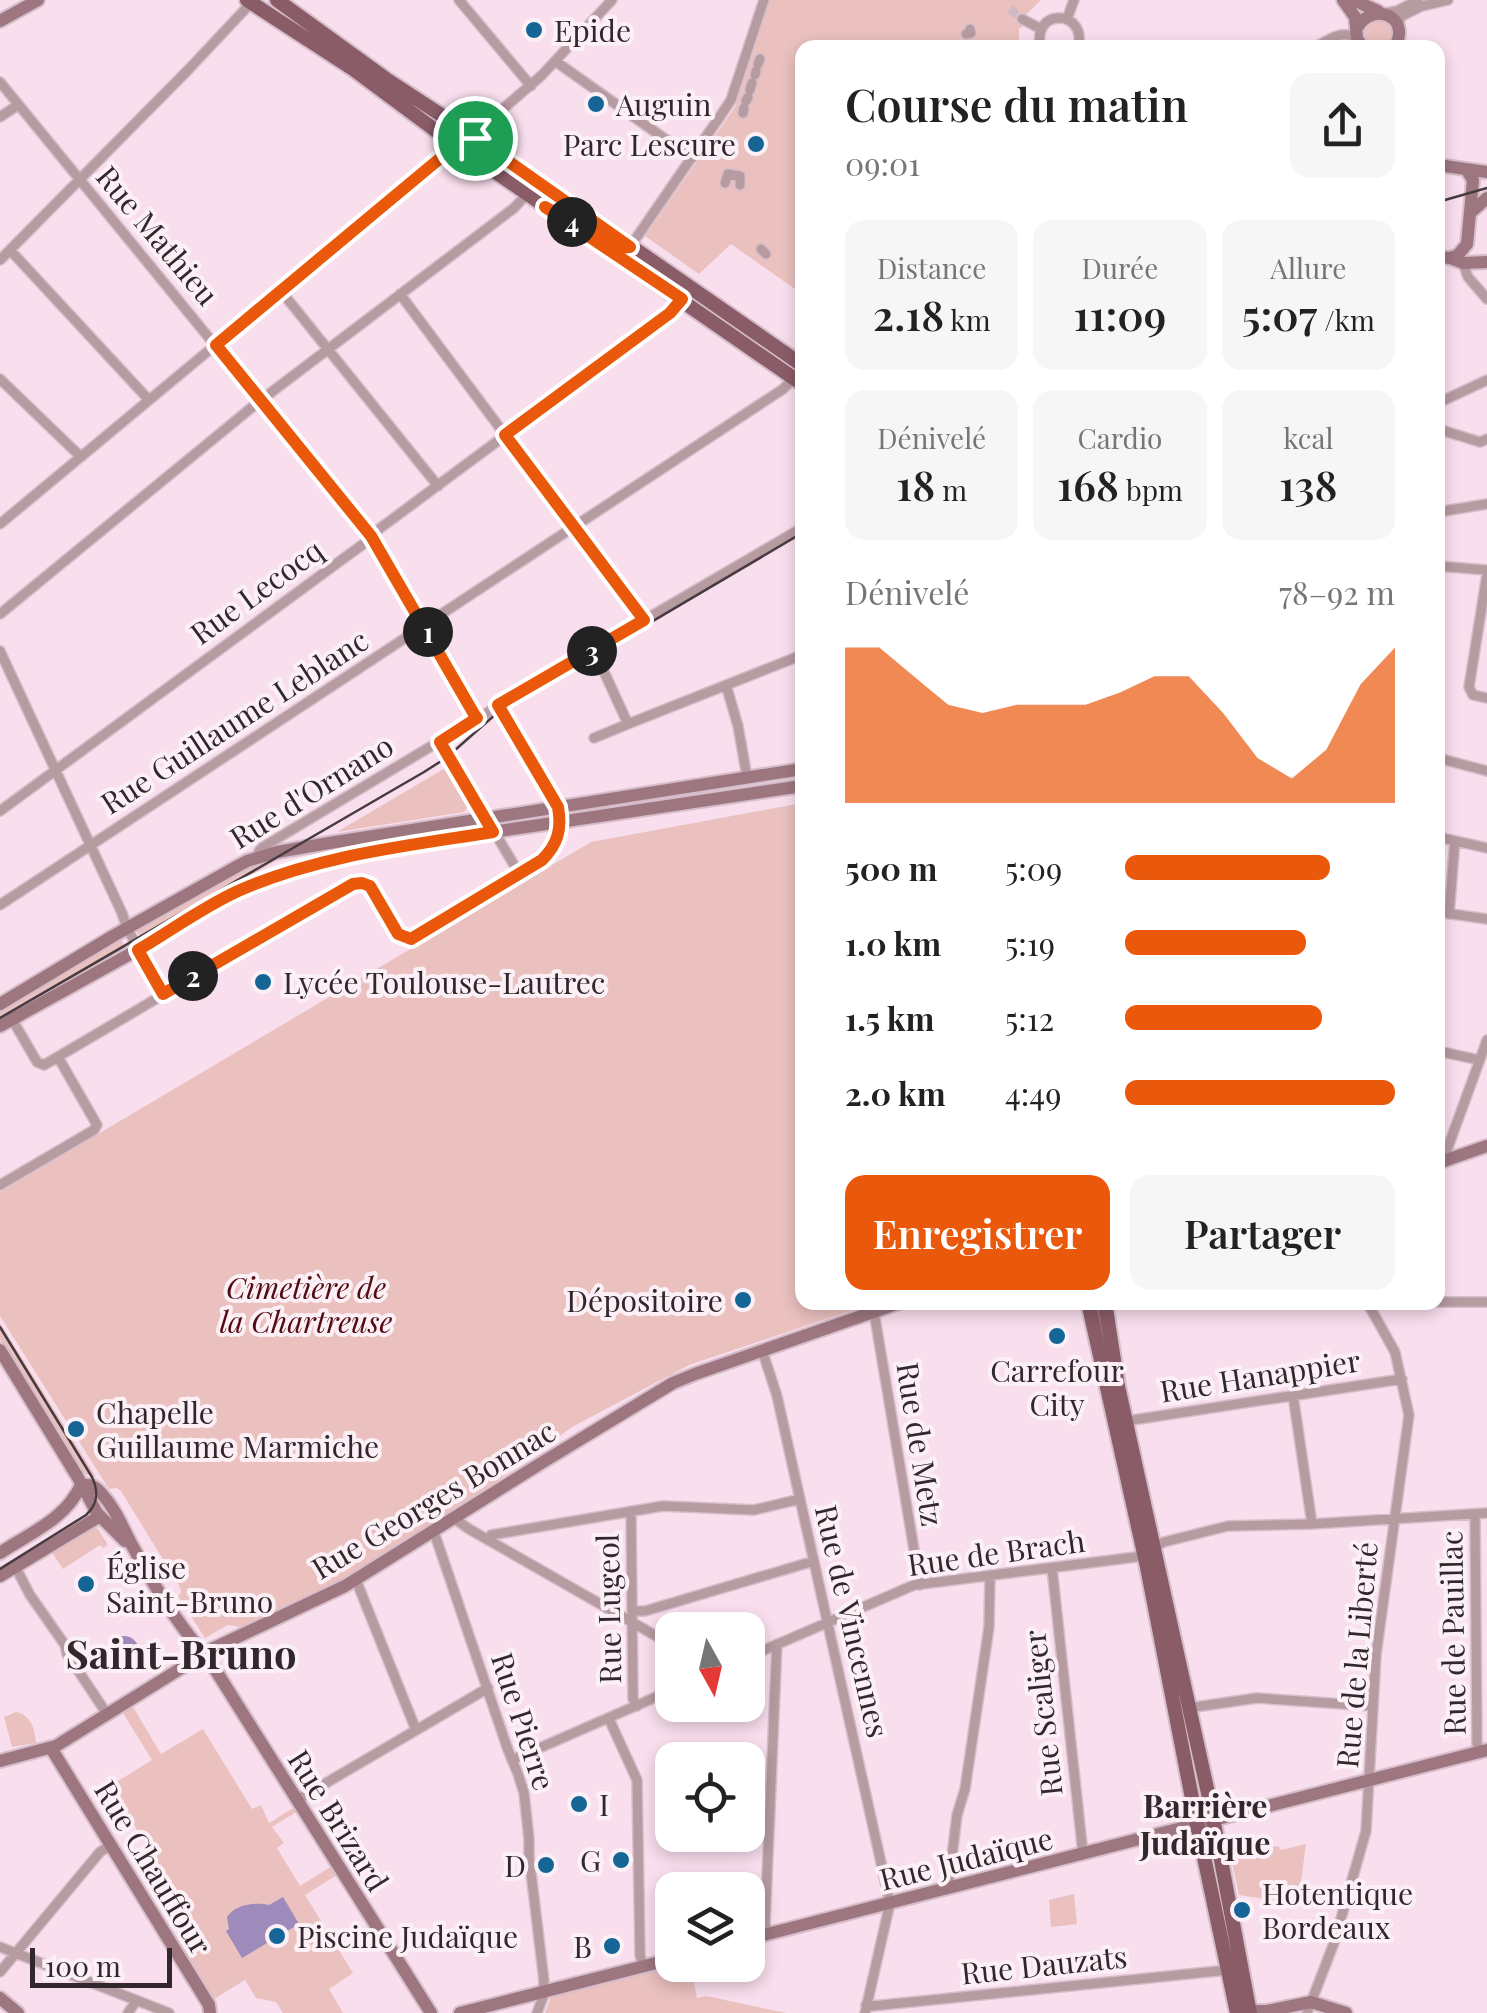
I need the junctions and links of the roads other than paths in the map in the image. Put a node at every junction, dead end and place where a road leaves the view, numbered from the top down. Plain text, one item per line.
1 (38, 0) edge
2 (277, 0) edge
3 (458, 0) edge
4 (612, 0) edge
5 (764, 0) edge
6 (1074, 0) edge
7 (1343, 0) edge
8 (1353, 0) edge
9 (1418, 0) edge
10 (1448, 0) edge
11 (250, 1) edge
12 (1434, 2) edge
13 (1382, 12) junction
14 (1022, 18) tunnel mouth
15 (1067, 19) junction
16 (0, 21) edge
17 (1399, 26) junction
18 (1041, 29) junction
19 (1359, 38) edge
20 (1040, 40) edge
21 (1079, 40) edge
22 (1331, 40) edge
23 (1398, 40) edge
24 (555, 62) junction
25 (0, 82) edge
26 (531, 86) junction
27 (18, 105) junction
28 (0, 117) edge
29 (475, 138) junction
30 (456, 145) junction
31 (473, 156) junction
32 (692, 158) junction
33 (1445, 166) edge
34 (1466, 169) junction
35 (1487, 172) edge
36 (741, 179) dead end
37 (80, 180) junction
38 (725, 183) dead end
39 (528, 194) junction
40 (1487, 198) edge
41 (545, 207) junction
42 (1470, 213) junction
43 (1467, 244) junction
44 (630, 247) junction
45 (10, 250) junction
46 (1450, 259) edge
47 (0, 260) edge
48 (1485, 262) edge
49 (281, 291) junction
50 (400, 294) junction
51 (686, 294) junction
52 (1487, 299) edge
53 (216, 345) junction
54 (328, 349) junction
55 (795, 372) edge
56 (0, 379) edge
57 (795, 380) edge
58 (1487, 380) edge
59 (1445, 399) edge
60 (149, 400) junction
61 (261, 400) junction
62 (1445, 431) edge
63 (505, 435) junction
64 (1487, 438) edge
65 (81, 457) junction
66 (438, 486) junction
67 (1487, 504) edge
68 (1445, 511) edge
69 (0, 524) edge
70 (574, 527) junction
71 (795, 532) edge
72 (371, 536) junction
73 (1445, 567) edge
74 (1487, 572) edge
75 (0, 614) edge
76 (644, 620) junction
77 (424, 626) junction
78 (594, 650) junction
79 (0, 651) edge
80 (795, 657) edge
81 (726, 685) junction
82 (1487, 698) edge
83 (498, 705) junction
84 (477, 718) junction
85 (628, 724) junction
86 (594, 738) dead end
87 (440, 742) junction
88 (1445, 760) edge
89 (56, 770) junction
90 (795, 770) edge
91 (1487, 772) edge
92 (747, 778) junction
93 (795, 787) edge
94 (558, 807) junction
95 (0, 811) edge
96 (486, 818) junction
97 (561, 822) junction
98 (493, 832) junction
99 (1445, 839) edge
100 (1455, 841) junction
101 (91, 845) junction
102 (1487, 848) edge
103 (258, 858) junction
104 (520, 875) junction
105 (1445, 901) edge
106 (0, 905) edge
107 (1445, 913) edge
108 (1487, 918) edge
109 (127, 928) junction
110 (138, 950) junction
111 (163, 994) junction
112 (0, 1004) edge
113 (6, 1023) edge
114 (1487, 1040) edge
115 (1445, 1052) edge
116 (58, 1057) junction
117 (1480, 1060) junction
118 (1487, 1146) edge
119 (1445, 1155) edge
120 (1445, 1159) edge
121 (0, 1185) edge
122 (1445, 1302) edge
123 (1487, 1302) edge
124 (880, 1310) edge
125 (1090, 1310) edge
126 (1098, 1310) edge
127 (1106, 1310) edge
128 (1371, 1310) edge
129 (874, 1312) junction
130 (0, 1350) edge
131 (762, 1350) junction
132 (1402, 1379) junction
133 (1118, 1386) junction
134 (1293, 1395) junction
135 (1126, 1421) junction
136 (81, 1485) junction
137 (106, 1499) junction
138 (800, 1499) junction
139 (631, 1511) junction
140 (1487, 1512) edge
141 (1475, 1514) junction
142 (100, 1516) junction
143 (1394, 1518) junction
144 (455, 1519) junction
145 (1312, 1524) junction
146 (434, 1532) junction
147 (488, 1540) junction
148 (134, 1550) junction
149 (1149, 1550) junction
150 (0, 1552) edge
151 (814, 1561) junction
152 (14, 1566) junction
153 (1052, 1568) junction
154 (0, 1576) edge
155 (990, 1576) junction
156 (356, 1580) junction
157 (920, 1585) junction
158 (633, 1616) junction
159 (828, 1622) junction
160 (655, 1632) edge
161 (777, 1644) junction
162 (765, 1649) edge
163 (204, 1654) junction
164 (488, 1688) junction
165 (655, 1698) edge
166 (637, 1706) junction
167 (1373, 1706) junction
168 (1188, 1708) junction
169 (107, 1714) junction
170 (609, 1719) junction
171 (416, 1730) junction
172 (51, 1748) junction
173 (1483, 1751) edge
174 (512, 1760) junction
175 (0, 1761) edge
176 (1369, 1780) junction
177 (297, 1800) junction
178 (1213, 1820) junction
179 (1197, 1824) junction
180 (111, 1845) junction
181 (1083, 1854) junction
182 (950, 1888) junction
183 (890, 1903) junction
184 (768, 1934) junction
185 (765, 1935) edge
186 (0, 1947) edge
187 (16, 1953) junction
188 (655, 1963) edge
189 (642, 1966) junction
190 (1228, 1970) junction
191 (0, 1972) edge
192 (544, 1992) junction
193 (0, 1998) edge
194 (136, 2000) junction
195 (1309, 2008) edge
196 (866, 2009) edge
197 (1241, 2012) edge
198 (18, 2013) edge
199 (128, 2013) edge
200 (169, 2013) edge
201 (210, 2013) edge
202 (431, 2013) edge
203 (460, 2013) edge
204 (537, 2013) edge
205 (1346, 2013) edge

1 - 16 main road
2 - 29 main road
3 - 26 street
4 - 24 street
5 - 32 street
6 - 15 street
7 - 19 main road
8 - 13 main road
9 - 13 street
10 - 12 street
11 - 30 main road
11 - 37 street
12 - 17 street
13 - 17 main road
13 - 19 main road
14 - 18 street
15 - 18 street
15 - 21 street
17 - 23 main road
18 - 20 street
19 - 22 street
24 - 26 street
24 - 32 street
25 - 27 street, Rue Mathieu
26 - 29 street
27 - 28 street
27 - 37 street, Rue Mathieu
29 - 31 street
29 - 44 main road
30 - 31 main road
30 - 49 street
31 - 39 main road
32 - 44 street
33 - 34 main road
34 - 35 main road
34 - 42 main road
36 - 38 street
37 - 45 street
37 - 53 street, Rue Mathieu
39 - 41 main road
39 - 50 street
40 - 42 main road
41 - 44 street
41 - 51 main road
42 - 43 main road
43 - 46 main road
43 - 48 main road
44 - 51 main road
45 - 47 street
45 - 60 street
46 - 48 main road
46 - 52 street
49 - 53 street
49 - 54 street
50 - 54 street
50 - 63 street
51 - 55 main road
51 - 63 street, Rue Lecocq
53 - 60 street
53 - 61 street, Rue Mathieu
54 - 61 street
54 - 66 street
56 - 65 street
57 - 70 street, Rue Guillaume Leblanc
58 - 59 street
60 - 65 street
61 - 72 street, Rue Mathieu
61 - 75 street
62 - 64 street
63 - 66 street, Rue Lecocq
63 - 70 street
65 - 69 street
66 - 72 street, Rue Lecocq
67 - 68 street
70 - 76 street
70 - 77 street, Rue Guillaume Leblanc
71 - 76 street, Rue d'Ornano
72 - 77 street, Rue Mathieu
72 - 89 street, Rue Lecocq
73 - 74 street
74 - 82 street
76 - 78 street, Rue d'Ornano
77 - 84 street, Rue Mathieu
77 - 101 street, Rue Guillaume Leblanc
78 - 83 street, Rue d'Ornano
78 - 85 street
79 - 89 street
80 - 81 street
81 - 85 street
81 - 92 street
83 - 84 street, Rue d'Ornano
83 - 94 street
84 - 87 street, Rue d'Ornano
85 - 86 street
87 - 96 street
87 - 103 street, Rue d'Ornano
88 - 91 street
89 - 95 street, Rue Lecocq
89 - 101 street
90 - 92 main road
92 - 94 main road
93 - 97 main road
94 - 96 main road
94 - 97 street
94 - 98 street
96 - 98 street
96 - 103 main road
97 - 98 main road
97 - 104 street
98 - 104 street
98 - 110 main road
99 - 100 street
100 - 102 street
100 - 105 street
101 - 106 street, Rue Guillaume Leblanc
101 - 109 street
103 - 109 main road, Rue d'Ornano
104 - 111 street
107 - 108 street
109 - 110 street
109 - 112 main road, Rue d'Ornano
110 - 111 street
110 - 113 main road
111 - 116 street
113 - 116 street
114 - 117 street
115 - 117 street
116 - 121 street
117 - 119 street
118 - 120 main road
122 - 123 street
124 - 129 main road, Rue Georges Bonnac
125 - 149 main road
126 - 133 main road
127 - 133 main road
128 - 132 street, Rue de la Liberté
129 - 131 main road, Rue Georges Bonnac
129 - 157 street, Rue de Metz
130 - 136 main road
131 - 138 street, Rue de Vincennes
131 - 144 main road, Rue Georges Bonnac
132 - 134 street, Rue Hanappier
132 - 143 street, Rue de la Liberté
133 - 135 main road
134 - 135 street, Rue Hanappier
134 - 145 street
135 - 149 main road
136 - 137 main road
136 - 142 main road
136 - 150 main road
137 - 142 main road
137 - 148 main road
138 - 139 street
138 - 151 street, Rue de Vincennes
139 - 147 street
139 - 158 street, Rue Lugeol
140 - 141 street, Rue de Brach
141 - 143 street, Rue de Brach
141 - 173 street, Rue de Pauillac
142 - 148 main road
142 - 152 main road
143 - 145 street, Rue de Brach
143 - 167 street, Rue de la Liberté
144 - 146 main road, Rue Georges Bonnac
144 - 147 street
145 - 149 street, Rue de Brach
146 - 156 main road, Rue Georges Bonnac
146 - 164 street, Rue Pierre
147 - 158 street
148 - 163 main road, Rue Brizard
149 - 153 street, Rue de Brach
149 - 168 main road
149 - 179 main road
151 - 158 street
151 - 159 street, Rue de Vincennes
152 - 154 main road
152 - 169 street
153 - 155 street, Rue de Brach
153 - 181 street, Rue Scaliger
155 - 157 street, Rue de Brach
155 - 182 street
156 - 163 main road, Rue Georges Bonnac
156 - 171 street
157 - 159 street, Rue de Brach
158 - 160 street
158 - 166 street, Rue Lugeol
159 - 161 street, Rue de Brach
159 - 183 street, Rue de Vincennes
161 - 162 street, Rue de Brach
161 - 184 street
163 - 169 main road, Rue Georges Bonnac
163 - 177 main road, Rue Brizard
164 - 171 street
164 - 174 street, Rue Pierre
165 - 166 street
166 - 170 street
167 - 168 street
167 - 176 street, Rue de la Liberté
168 - 178 main road
169 - 172 main road, Rue Georges Bonnac
170 - 174 street
170 - 189 street
171 - 177 street
172 - 175 main road, Rue Georges Bonnac
172 - 180 main road, Rue Chauffour
173 - 176 main road, Rue Judaïque
174 - 192 street, Rue Pierre
176 - 178 main road, Rue Judaïque
176 - 195 street, Rue de la Liberté
177 - 202 main road, Rue Brizard
178 - 179 main road, Rue Judaïque
178 - 197 main road
179 - 181 main road, Rue Judaïque
179 - 190 main road
180 - 187 street
180 - 201 main road, Rue Chauffour
181 - 182 main road, Rue Judaïque
182 - 183 main road, Rue Judaïque
183 - 184 main road, Rue Judaïque
183 - 196 street
184 - 185 main road, Rue Judaïque
186 - 187 street
187 - 191 street
187 - 194 street
188 - 189 main road
189 - 192 main road
190 - 196 street, Rue Dauzats
190 - 197 main road
192 - 203 main road
192 - 204 street
193 - 198 main road
194 - 199 street
194 - 200 street
195 - 197 main road
195 - 205 main road

